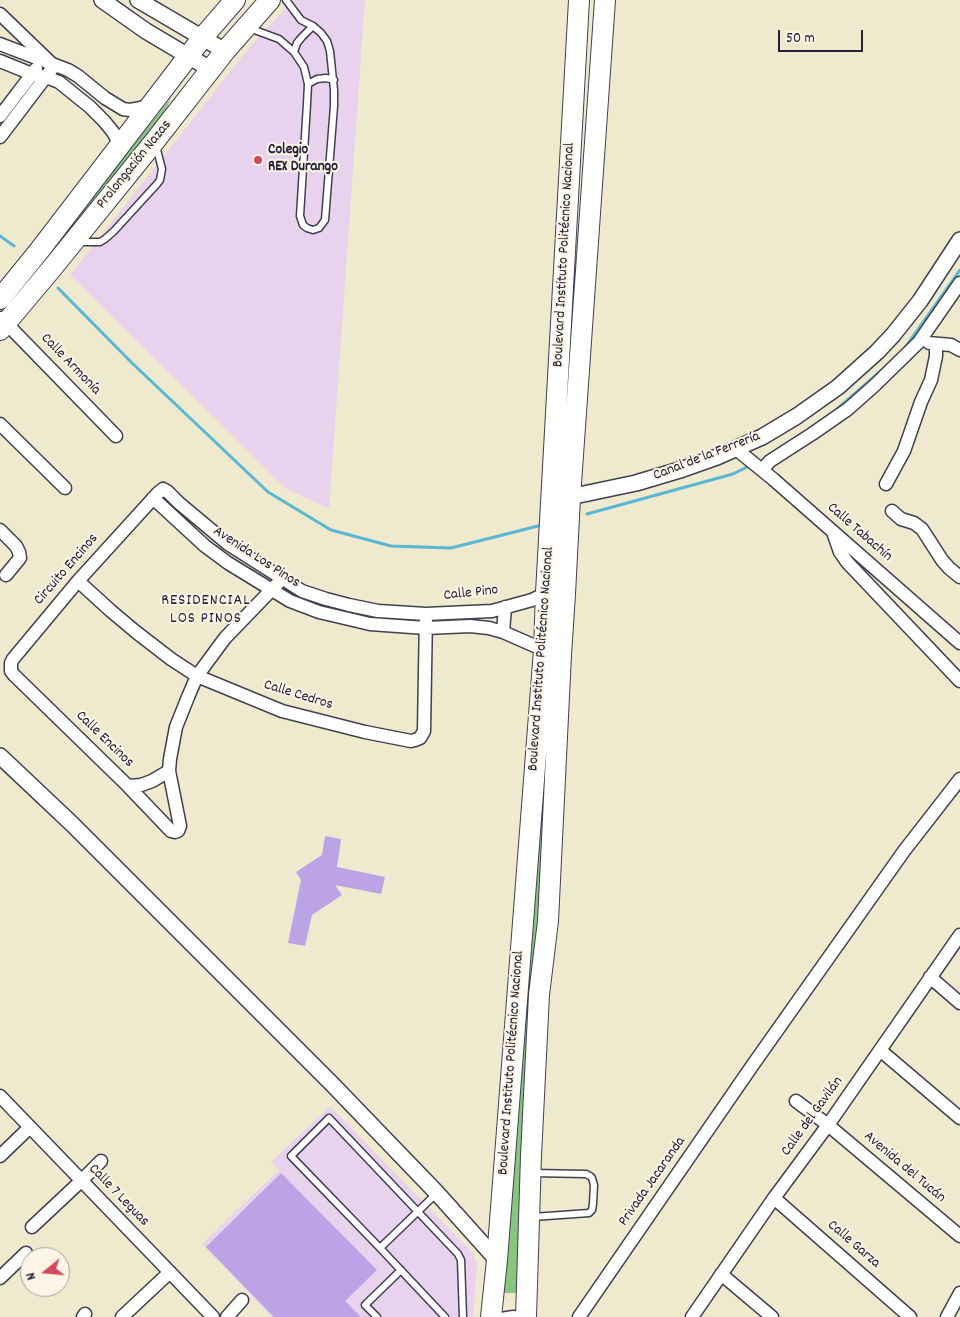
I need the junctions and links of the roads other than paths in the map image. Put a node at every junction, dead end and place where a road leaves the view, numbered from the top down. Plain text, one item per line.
1 (102, 0) edge
2 (138, 0) edge
3 (235, 0) edge
4 (270, 0) edge
5 (286, 0) edge
6 (579, 0) edge
7 (605, 0) edge
8 (0, 14) edge
9 (312, 26) junction
10 (245, 27) junction
11 (203, 37) junction
12 (4, 46) edge
13 (224, 51) junction
14 (294, 52) junction
15 (189, 56) junction
16 (1, 61) edge
17 (42, 61) junction
18 (54, 66) junction
19 (210, 69) junction
20 (32, 74) junction
21 (46, 76) junction
22 (334, 80) junction
23 (88, 84) junction
24 (308, 84) junction
25 (78, 97) junction
26 (154, 101) junction
27 (0, 116) edge
28 (0, 137) edge
29 (154, 142) junction
30 (120, 146) junction
31 (960, 240) edge
32 (73, 242) junction
33 (960, 283) edge
34 (0, 299) edge
35 (2, 323) edge
36 (919, 342) junction
37 (936, 344) junction
38 (960, 350) edge
39 (0, 424) edge
40 (116, 436) dead end
41 (736, 449) junction
42 (757, 466) junction
43 (886, 484) dead end
44 (65, 488) dead end
45 (154, 498) junction
46 (561, 499) junction
47 (892, 511) dead end
48 (0, 530) edge
49 (833, 532) junction
50 (6, 575) dead end
51 (960, 577) edge
52 (282, 579) junction
53 (78, 581) junction
54 (272, 590) junction
55 (546, 593) junction
56 (505, 607) junction
57 (471, 613) junction
58 (426, 614) junction
59 (470, 626) junction
60 (426, 628) junction
61 (503, 632) junction
62 (960, 643) edge
63 (553, 653) junction
64 (11, 667) joint
65 (198, 676) junction
66 (960, 681) edge
67 (0, 756) edge
68 (169, 772) junction
69 (960, 779) edge
70 (128, 786) junction
71 (960, 935) edge
72 (930, 977) junction
73 (960, 1002) edge
74 (880, 1050) junction
75 (0, 1096) edge
76 (796, 1101) dead end
77 (960, 1118) edge
78 (828, 1125) junction
79 (30, 1127) junction
80 (0, 1156) edge
81 (101, 1161) dead end
82 (530, 1173) junction
83 (81, 1181) junction
84 (437, 1193) junction
85 (774, 1198) junction
86 (418, 1211) junction
87 (529, 1218) junction
88 (32, 1227) dead end
89 (960, 1236) edge
90 (380, 1248) junction
91 (20, 1258) edge
92 (497, 1260) junction
93 (401, 1270) junction
94 (170, 1272) junction
95 (721, 1274) junction
96 (0, 1278) edge
97 (960, 1293) edge
98 (242, 1300) dead end
99 (526, 1316) edge
100 (122, 1317) edge
101 (213, 1317) edge
102 (227, 1317) edge
103 (376, 1317) edge
104 (445, 1317) edge
105 (463, 1317) edge
106 (493, 1317) edge
107 (580, 1317) edge
108 (692, 1317) edge
109 (772, 1317) edge
110 (910, 1317) edge
111 (947, 1317) edge

1 - 15 street
2 - 11 street
3 - 11 main road, Prolongación Nazas
4 - 10 main road, Prolongación Nazas
5 - 9 lane
6 - 46 main road, Boulevard Instituto Politécnico Nacional
7 - 46 main road, Boulevard Instituto Politécnico Nacional
8 - 18 street
9 - 14 lane
9 - 22 lane
10 - 13 main road, Prolongación Nazas
10 - 14 lane
11 - 13 street
11 - 15 main road, Prolongación Nazas
12 - 16 street
12 - 17 street
13 - 19 main road, Prolongación Nazas
14 - 24 lane
15 - 19 street
15 - 26 main road, Prolongación Nazas
16 - 20 street
17 - 18 street
17 - 20 street
18 - 21 street
18 - 23 street
19 - 29 main road, Prolongación Nazas
20 - 21 street
20 - 27 street
21 - 25 street
21 - 28 street
22 - 24 lane
22 - 24 lane
23 - 25 street
23 - 26 street
25 - 30 street
26 - 30 main road, Prolongación Nazas
29 - 32 main road, Prolongación Nazas
29 - 32 lane
30 - 34 main road, Prolongación Nazas
31 - 41 street, Canal de la Ferrería
32 - 35 main road, Prolongación Nazas
33 - 36 street
35 - 40 street, Calle Armonía
36 - 37 street
36 - 42 street
37 - 38 street
37 - 43 street
39 - 44 street
41 - 42 street, Calle Tabachín
41 - 46 street, Canal de la Ferrería
42 - 49 street, Calle Tabachín
45 - 52 street, Avenida Los Pinos
45 - 53 street, Circuito Encinos
45 - 54 street, Avenida Los Pinos
46 - 55 main road, Boulevard Instituto Politécnico Nacional
46 - 63 main road, Boulevard Instituto Politécnico Nacional
47 - 51 street
48 - 50 street
49 - 62 street, Calle Tabachín
49 - 66 street
52 - 54 street
52 - 58 street, Avenida Los Pinos
53 - 64 street, Circuito Encinos
53 - 65 street, Calle Cedros
54 - 60 street, Avenida Los Pinos
54 - 65 street
55 - 56 street, Calle Pino
55 - 63 main road, Boulevard Instituto Politécnico Nacional
56 - 57 street, Calle Pino
56 - 61 street
57 - 58 street, Calle Pino
57 - 59 street
58 - 60 street, Calle Cedros
59 - 60 street, Calle Pino
59 - 61 street, Calle Pino
60 - 65 street, Calle Cedros
61 - 63 street, Calle Pino
63 - 82 main road, Boulevard Instituto Politécnico Nacional
63 - 92 main road, Boulevard Instituto Politécnico Nacional
64 - 70 street, Calle Encinos
65 - 68 street
67 - 84 street
68 - 70 street
68 - 70 street, Calle Encinos
69 - 107 street, Privada Jacaranda
71 - 72 street, Calle del Gavilán
72 - 73 street
72 - 74 street, Calle del Gavilán
74 - 77 street
74 - 78 street, Calle del Gavilán
75 - 79 street, Calle 7 Leguas
76 - 78 street, Avenida del Tucán
78 - 85 street, Calle del Gavilán
78 - 89 street, Avenida del Tucán
79 - 80 street
79 - 83 street, Calle 7 Leguas
81 - 83 street
82 - 87 main road, Boulevard Instituto Politécnico Nacional
82 - 87 lane
83 - 88 street
83 - 94 street, Calle 7 Leguas
84 - 86 lane
84 - 92 street
85 - 95 street, Calle del Gavilán
85 - 110 street, Calle Garza
86 - 90 lane
86 - 90 lane
86 - 105 lane
87 - 99 main road, Boulevard Instituto Politécnico Nacional
90 - 93 lane
91 - 96 street
92 - 106 main road, Boulevard Instituto Politécnico Nacional
93 - 103 lane
93 - 104 lane
94 - 100 street
94 - 101 street, Calle 7 Leguas
95 - 108 street, Calle del Gavilán
95 - 109 street
97 - 111 street
98 - 102 street
99 - 106 lane

